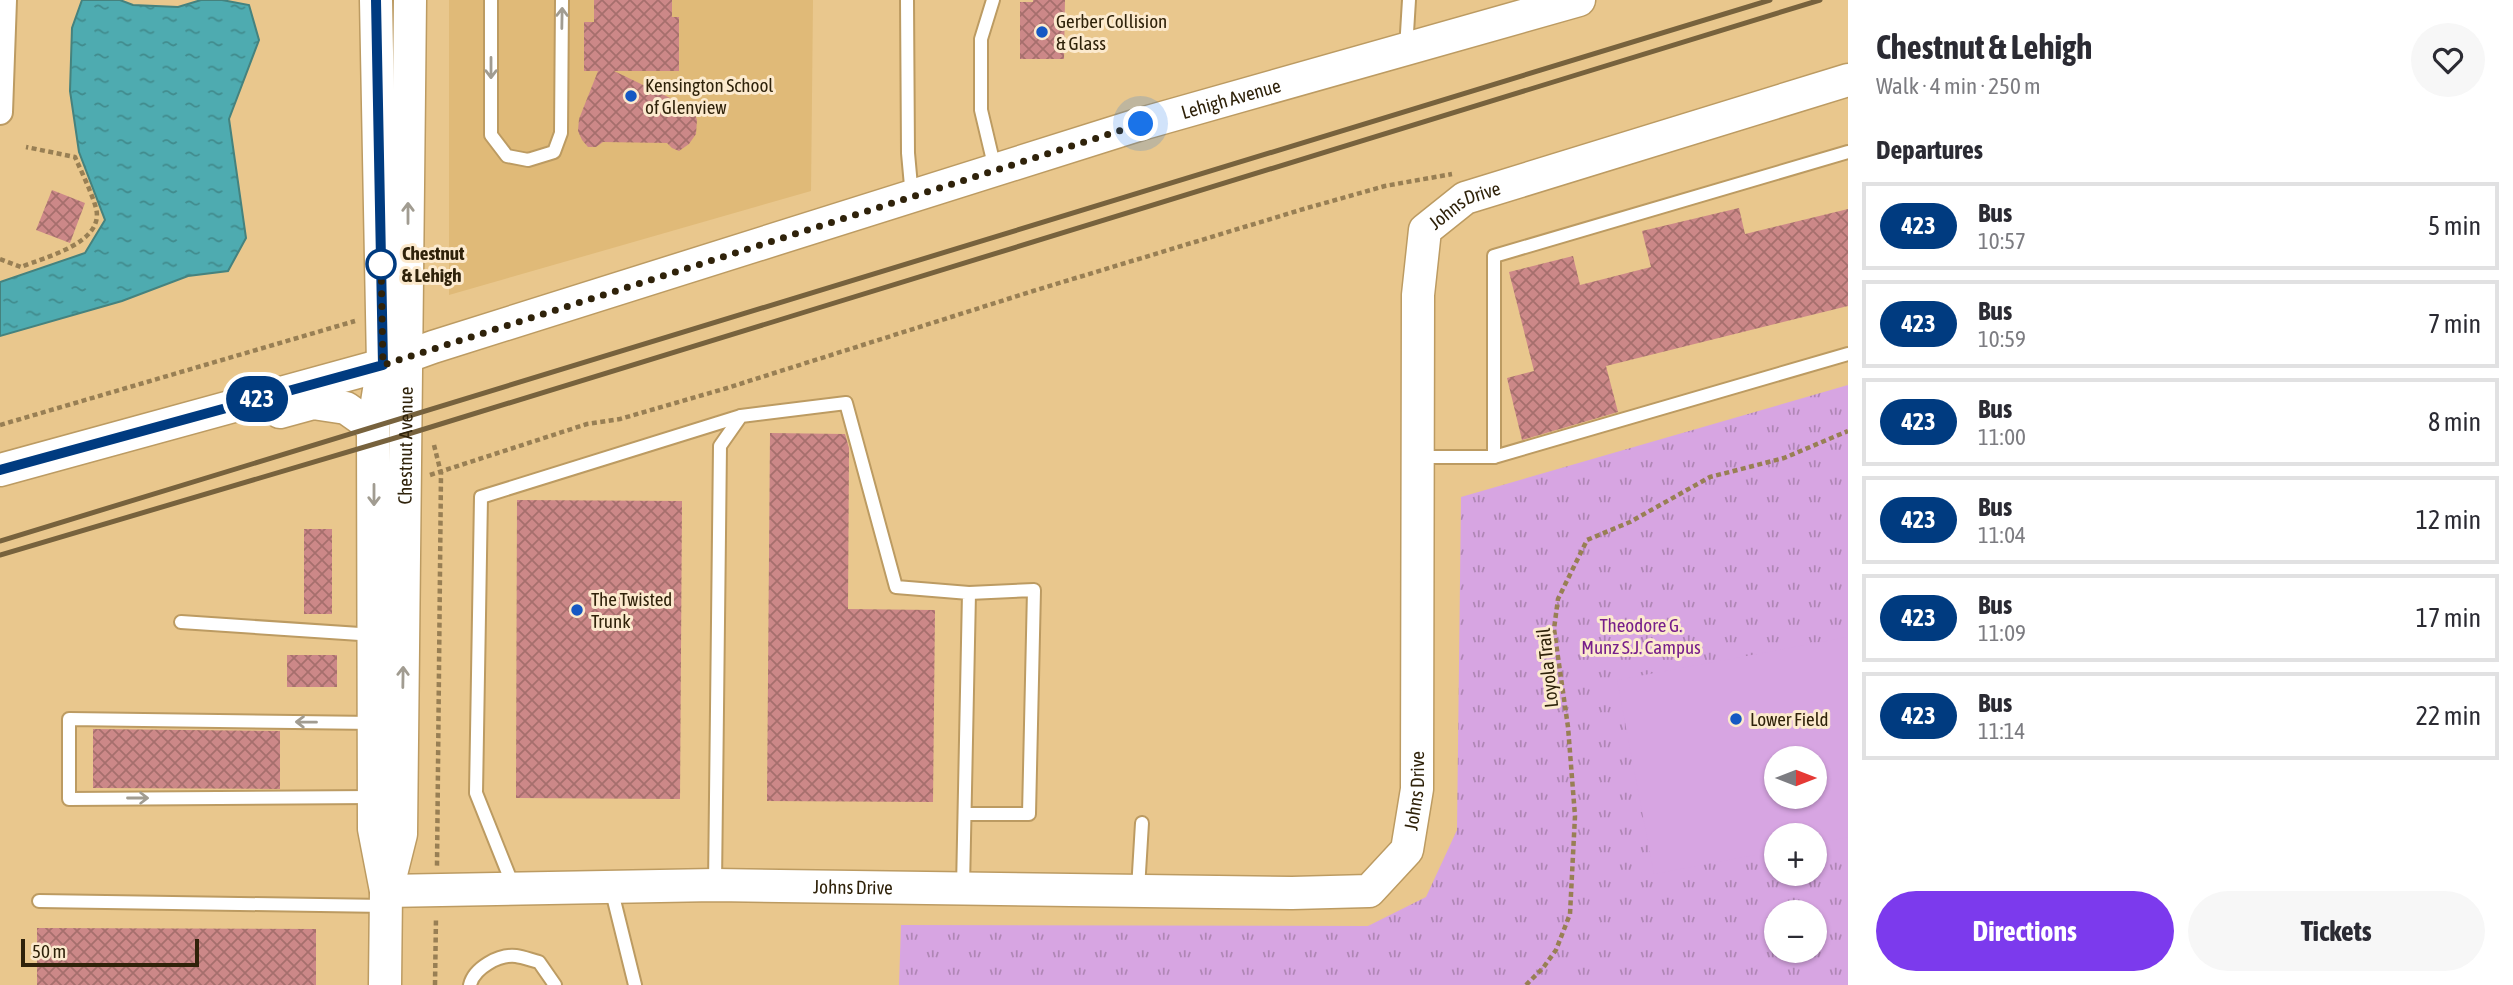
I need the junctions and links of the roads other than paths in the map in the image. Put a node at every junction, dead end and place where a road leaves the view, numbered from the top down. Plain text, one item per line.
1 (4, 0) edge
2 (376, 0) edge
3 (410, 0) edge
4 (491, 0) edge
5 (562, 0) edge
6 (907, 0) edge
7 (993, 0) edge
8 (1409, 0) edge
9 (1579, 0) edge
10 (1406, 50) junction
11 (1848, 80) edge
12 (0, 104) edge
13 (1848, 152) edge
14 (995, 170) junction
15 (912, 197) junction
16 (1848, 354) edge
17 (395, 360) junction
18 (741, 416) junction
19 (373, 427) junction
20 (1417, 457) junction
21 (1494, 457) junction
22 (0, 470) edge
23 (0, 490) edge
24 (969, 593) junction
25 (181, 622) dead end
26 (375, 635) junction
27 (388, 724) junction
28 (388, 797) junction
29 (965, 814) junction
30 (1142, 823) dead end
31 (715, 885) junction
32 (611, 888) junction
33 (963, 888) junction
34 (514, 890) junction
35 (1138, 891) junction
36 (386, 898) junction
37 (39, 901) dead end
38 (385, 985) edge
39 (470, 985) edge
40 (555, 985) edge
41 (635, 985) edge

1 - 12 street
2 - 17 street, Chestnut Avenue
17 -> 3 street, Chestnut Avenue
4 -> 5 lane
6 - 15 lane
7 - 14 lane
8 - 10 lane
9 - 10 street, Lehigh Avenue
10 - 14 street, Lehigh Avenue
11 - 20 street, Johns Drive
13 - 21 lane
14 - 15 street, Lehigh Avenue
15 - 17 street, Lehigh Avenue
16 - 21 lane
17 - 19 street, Chestnut Avenue
17 - 22 street, Lehigh Avenue
27 -> 17 street, Chestnut Avenue
18 - 24 lane
18 - 31 lane
18 - 34 lane
19 - 23 street
19 -> 26 street, Chestnut Avenue
20 - 21 lane
20 - 35 street, Johns Drive
24 - 29 lane
24 - 29 lane
25 - 26 lane
26 - 27 street, Chestnut Avenue
27 - 28 street, Chestnut Avenue
27 -> 28 lane
28 - 36 street, Chestnut Avenue
29 - 33 lane
30 - 35 lane
31 - 32 street, Johns Drive
31 - 33 street, Johns Drive
32 - 34 street, Johns Drive
32 - 41 lane
33 - 35 street, Johns Drive
34 - 36 street, Johns Drive
36 - 37 lane
36 - 38 street, Chestnut Avenue
39 - 40 lane

